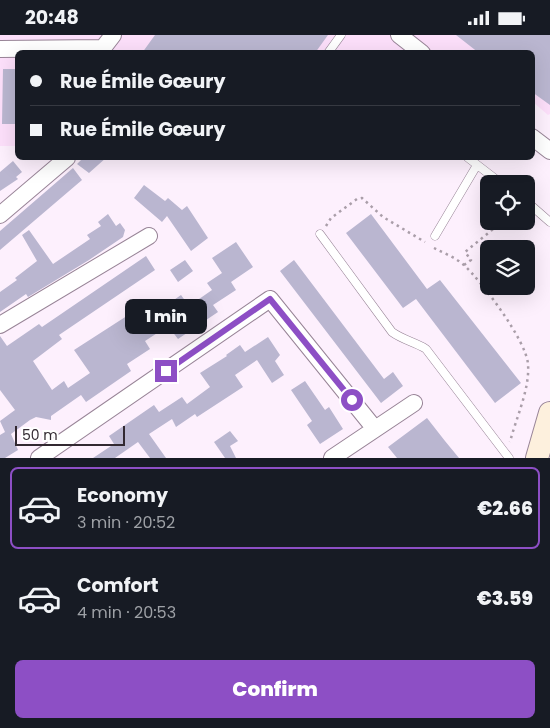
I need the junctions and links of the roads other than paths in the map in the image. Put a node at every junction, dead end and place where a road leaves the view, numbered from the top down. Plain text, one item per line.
1 (113, 35) edge
2 (341, 35) edge
3 (399, 35) edge
4 (0, 49) edge
5 (330, 50) edge
6 (418, 50) edge
7 (535, 139) edge
8 (550, 151) edge
9 (65, 160) edge
10 (471, 160) edge
11 (477, 165) junction
12 (490, 175) edge
13 (535, 209) edge
14 (0, 215) edge
15 (550, 222) edge
16 (320, 234) road end
17 (149, 236) dead end
18 (435, 236) dead end
19 (0, 325) edge
20 (414, 403) dead end
21 (550, 413) edge
22 (375, 429) junction
23 (507, 455) edge
24 (39, 458) edge
25 (332, 458) edge
26 (537, 458) edge

1 - 4 street
2 - 5 lane
3 - 6 street
7 - 8 street
9 - 14 street
10 - 11 lane
11 - 12 lane
11 - 18 lane
13 - 15 lane
16 - 23 lane
17 - 19 street
20 - 22 street
21 - 26 street
22 - 24 street
22 - 25 street

